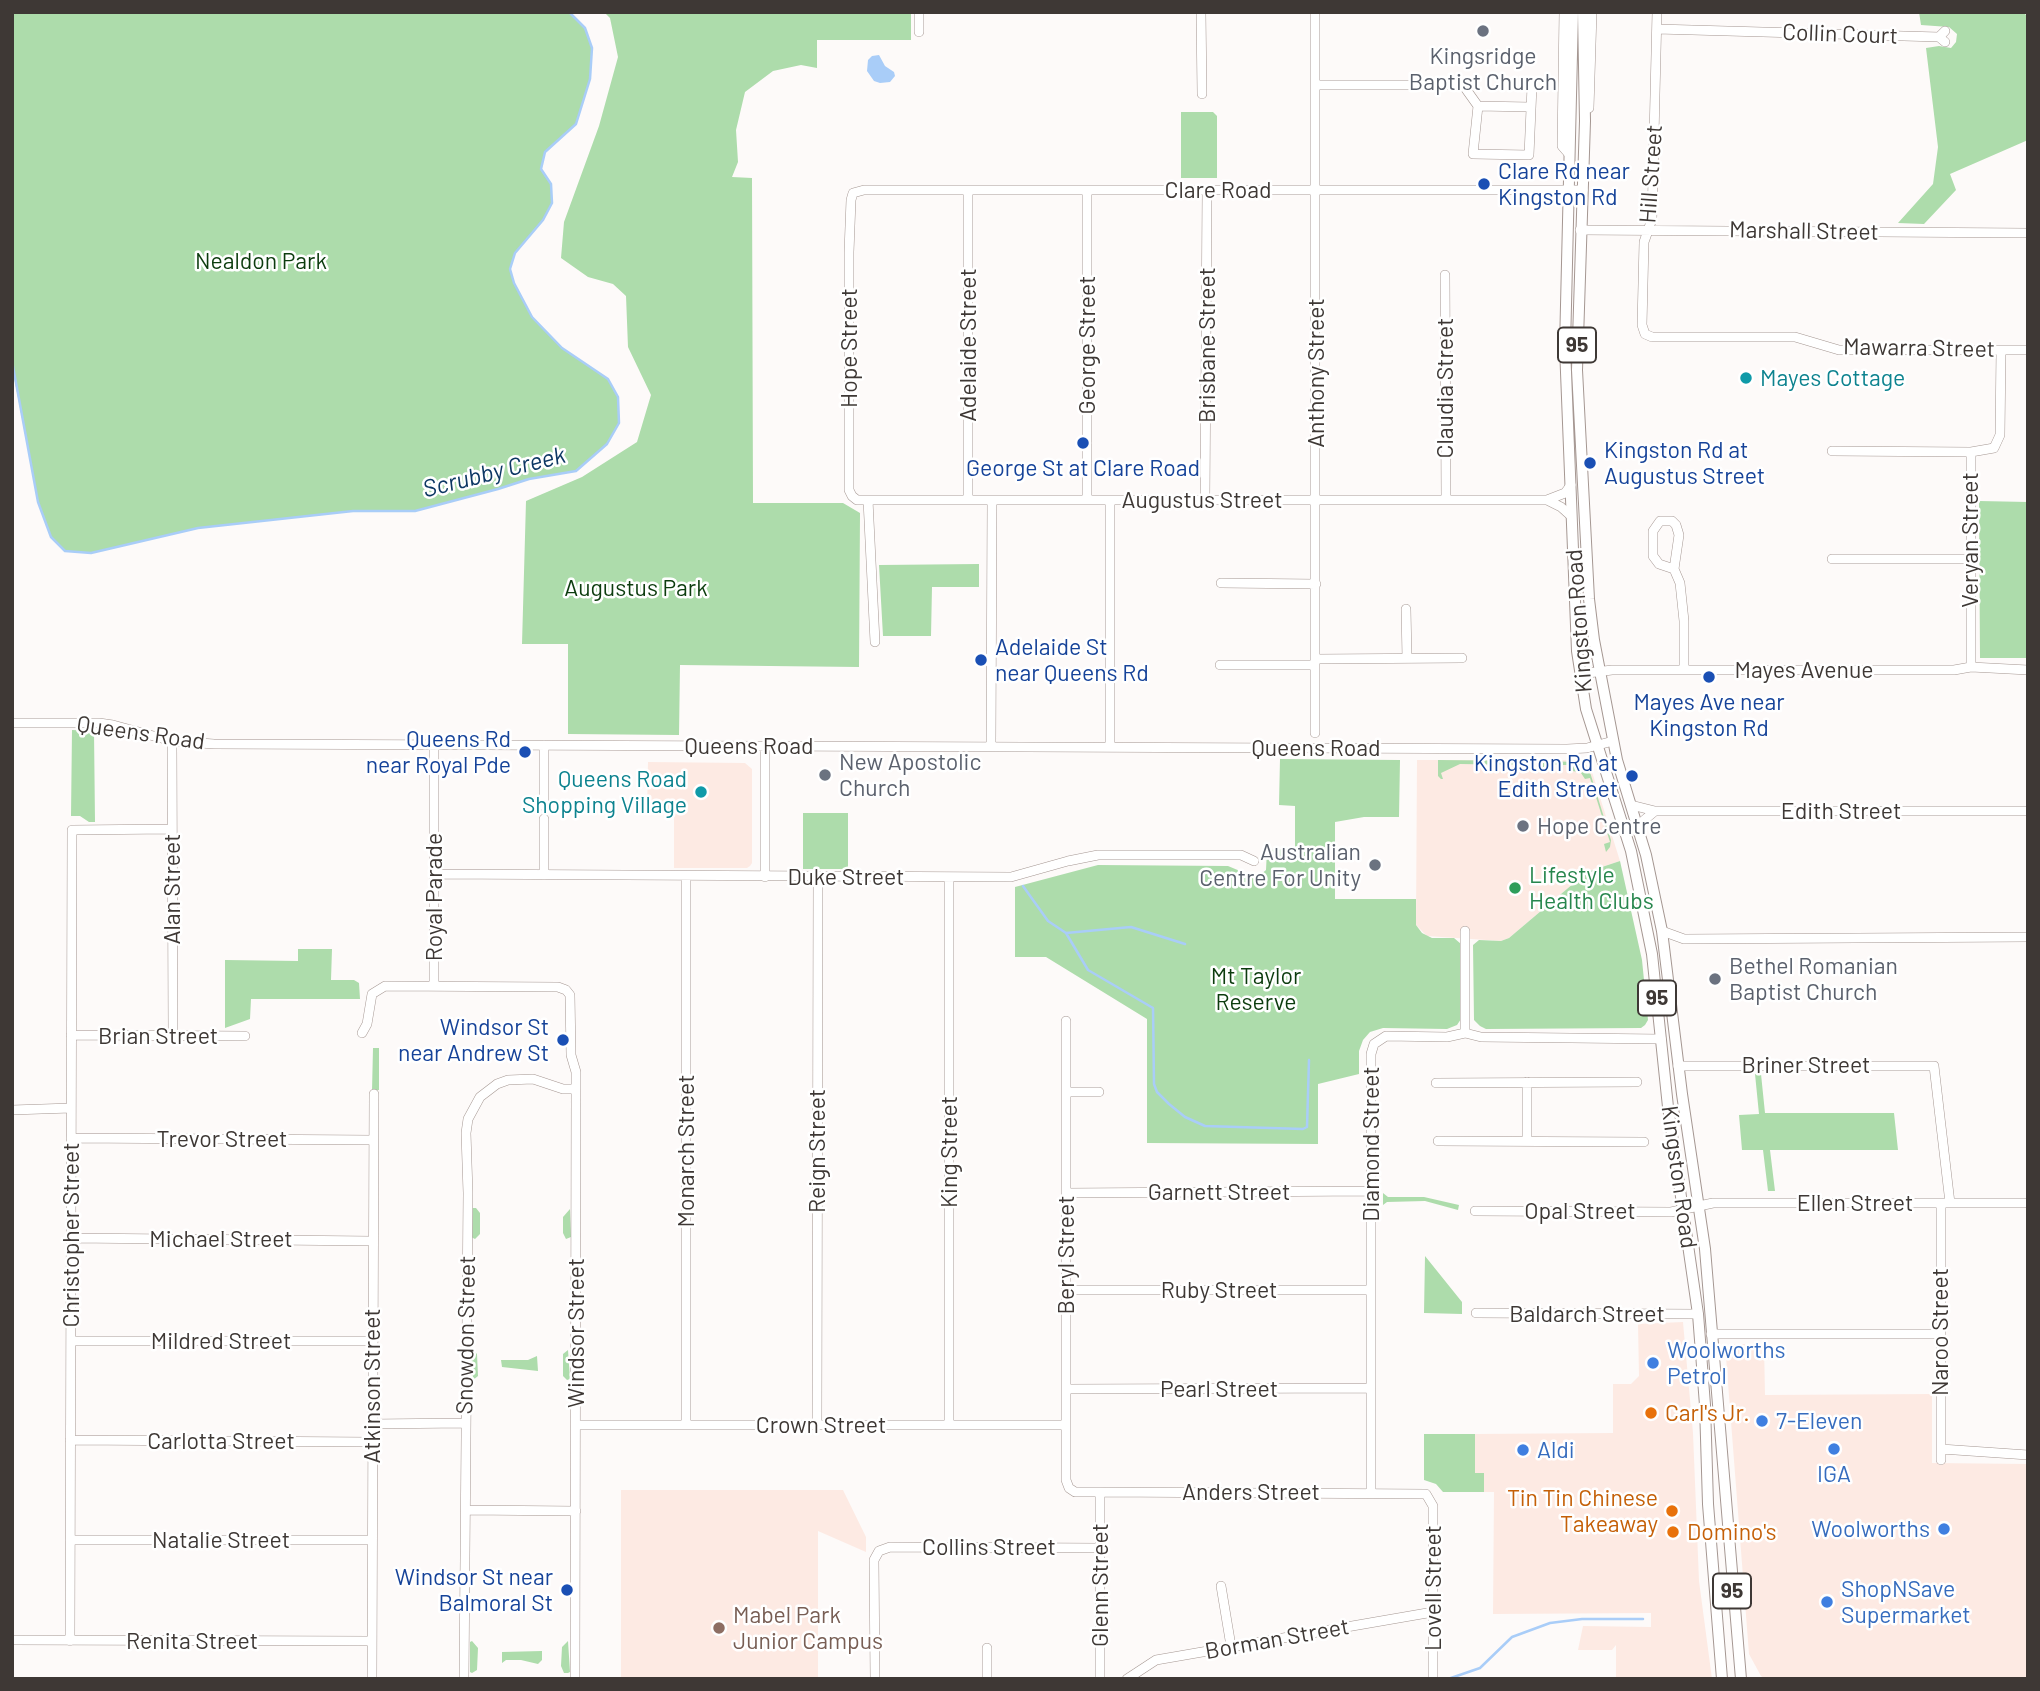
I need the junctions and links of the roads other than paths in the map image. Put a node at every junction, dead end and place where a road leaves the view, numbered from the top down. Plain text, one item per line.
1 (919, 12) edge
2 (1201, 12) edge
3 (1315, 12) edge
4 (1564, 12) edge
5 (1573, 12) edge
6 (1583, 12) edge
7 (1592, 12) edge
8 (1657, 12) edge
9 (1657, 29) junction
10 (919, 32) dead end
11 (1943, 37) dead end
12 (1315, 85) junction
13 (1532, 86) dead end
14 (1202, 93) dead end
15 (1478, 106) junction
16 (1530, 107) junction
17 (1585, 121) junction
18 (1569, 154) junction
19 (968, 190) junction
20 (1087, 190) junction
21 (1207, 190) junction
22 (1315, 190) junction
23 (1568, 190) junction
24 (1583, 190) junction
25 (853, 193) joint
26 (1580, 230) junction
27 (1648, 230) junction
28 (2028, 233) edge
29 (1566, 259) junction
30 (1445, 275) dead end
31 (1644, 334) joint
32 (2001, 350) junction
33 (2028, 350) edge
34 (1832, 451) dead end
35 (1971, 452) junction
36 (1571, 485) junction
37 (857, 500) joint
38 (869, 500) junction
39 (968, 500) junction
40 (992, 500) junction
41 (1087, 500) junction
42 (1110, 500) junction
43 (1205, 500) junction
44 (1317, 500) junction
45 (1446, 500) junction
46 (1547, 500) junction
47 (1572, 516) junction
48 (1832, 559) dead end
49 (1970, 559) junction
50 (1674, 569) junction
51 (1221, 583) dead end
52 (1316, 584) junction
53 (1406, 610) dead end
54 (875, 642) dead end
55 (1462, 658) dead end
56 (1407, 659) junction
57 (1315, 662) junction
58 (1220, 664) dead end
59 (1970, 667) junction
60 (1684, 670) junction
61 (2028, 670) edge
62 (1600, 671) junction
63 (1580, 674) junction
64 (12, 723) edge
65 (1315, 733) dead end
66 (173, 741) junction
67 (1613, 741) junction
68 (435, 745) junction
69 (544, 745) junction
70 (1596, 745) junction
71 (765, 746) junction
72 (991, 746) junction
73 (1110, 747) junction
74 (1631, 805) junction
75 (544, 806) dead end
76 (1655, 811) junction
77 (2028, 811) edge
78 (544, 819) dead end
79 (1637, 826) junction
80 (171, 829) junction
81 (1254, 860) dead end
82 (434, 874) junction
83 (544, 875) junction
84 (687, 876) junction
85 (765, 877) junction
86 (818, 877) junction
87 (949, 878) junction
88 (1465, 931) dead end
89 (1662, 931) junction
90 (2028, 937) edge
91 (1684, 939) junction
92 (1665, 952) junction
93 (434, 986) junction
94 (1066, 1021) dead end
95 (362, 1032) dead end
96 (1465, 1033) junction
97 (71, 1035) junction
98 (173, 1036) junction
99 (245, 1036) dead end
100 (1661, 1039) junction
101 (1678, 1066) junction
102 (1934, 1066) joint
103 (1527, 1082) junction
104 (1637, 1082) dead end
105 (1436, 1083) dead end
106 (576, 1089) junction
107 (1066, 1092) junction
108 (1099, 1092) dead end
109 (374, 1094) dead end
110 (71, 1108) junction
111 (12, 1110) edge
112 (71, 1138) junction
113 (373, 1140) junction
114 (1438, 1141) dead end
115 (1527, 1141) junction
116 (1644, 1142) dead end
117 (1371, 1191) junction
118 (1066, 1193) junction
119 (1945, 1203) junction
120 (2028, 1203) edge
121 (1699, 1205) junction
122 (1684, 1209) junction
123 (1475, 1211) dead end
124 (71, 1238) junction
125 (372, 1241) junction
126 (1067, 1290) junction
127 (1371, 1290) junction
128 (1476, 1313) dead end
129 (1698, 1314) junction
130 (1712, 1334) junction
131 (1940, 1334) junction
132 (71, 1341) junction
133 (372, 1341) junction
134 (1371, 1388) junction
135 (1066, 1389) junction
136 (465, 1423) junction
137 (371, 1424) junction
138 (576, 1424) junction
139 (686, 1425) junction
140 (817, 1425) junction
141 (949, 1425) junction
142 (1066, 1426) junction
143 (70, 1440) junction
144 (371, 1442) junction
145 (1941, 1449) junction
146 (2028, 1455) edge
147 (1941, 1460) dead end
148 (1069, 1488) joint
149 (1100, 1492) junction
150 (1371, 1492) junction
151 (1431, 1499) joint
152 (466, 1510) junction
153 (576, 1511) junction
154 (70, 1540) junction
155 (371, 1540) junction
156 (1100, 1548) junction
157 (1221, 1586) dead end
158 (1433, 1612) junction
159 (12, 1640) edge
160 (70, 1641) junction
161 (372, 1641) junction
162 (1231, 1646) junction
163 (987, 1648) dead end
164 (1743, 1677) edge
165 (372, 1679) edge
166 (464, 1679) edge
167 (575, 1679) edge
168 (875, 1679) edge
169 (987, 1679) edge
170 (1100, 1679) edge
171 (1127, 1679) edge
172 (1433, 1679) edge
173 (1722, 1679) edge

1 - 10 street
2 - 14 street
3 - 12 street, Anthony Street
4 - 18 street
5 - 18 main road, Kingston Road / 95
6 - 17 main road, Kingston Road / 95
7 - 17 street
8 - 9 street, Hill Street
9 - 11 street, Collin Court
9 - 27 street, Hill Street
12 - 15 street
12 - 22 street, Anthony Street
13 - 16 street
15 - 16 street
15 - 16 street
17 - 24 main road, Kingston Road / 95
18 - 23 main road, Kingston Road / 95
19 - 20 street, Clare Road
19 - 25 street, Clare Road
19 - 39 street, Adelaide Street
20 - 21 street, Clare Road
20 - 41 street, George Street
21 - 22 street, Clare Road
21 - 43 street, Brisbane Street
22 - 23 street, Clare Road
22 - 44 street, Anthony Street
23 - 24 street, Clare Road
23 - 29 main road, Kingston Road / 95
24 - 26 main road, Kingston Road / 95
25 - 37 street, Hope Street
26 - 27 street, Marshall Street
26 - 29 main road
26 - 62 main road, Kingston Road / 95
27 - 28 street, Marshall Street
27 - 31 street, Hill Street
29 - 36 main road, Kingston Road / 95
30 - 45 street, Claudia Street
31 - 32 street, Mawarra Street
32 - 33 street, Mawarra Street
32 - 35 street, Veryan Street
34 - 35 street
35 - 49 street, Veryan Street
36 - 46 street
36 - 47 main road, Kingston Road / 95
37 - 38 street, Augustus Street
38 - 39 street, Augustus Street
38 - 54 street
39 - 40 street, Augustus Street
40 - 41 street, Augustus Street
40 - 72 street
41 - 42 street, Augustus Street
42 - 43 street, Augustus Street
42 - 73 street
43 - 44 street, Augustus Street
44 - 45 street, Augustus Street
44 - 52 street, Anthony Street
45 - 46 street, Augustus Street
46 - 47 street
47 - 63 main road, Kingston Road / 95
48 - 49 street
49 - 59 street, Veryan Street
50 - 50 street
50 - 60 street
51 - 52 street
52 - 57 street, Anthony Street
53 - 56 street
55 - 56 street
56 - 57 street
57 - 58 street
57 - 65 street, Anthony Street
59 - 60 street, Mayes Avenue
59 - 61 street, Mayes Avenue
60 - 62 street, Mayes Avenue
62 - 63 street, Mayes Avenue
62 - 67 main road, Kingston Road / 95
63 - 70 main road, Kingston Road / 95
64 - 66 street, Queens Road
66 - 68 street, Queens Road
66 - 80 street, Alan Street
67 - 70 street, Queens Road
67 - 74 main road, Kingston Road / 95
68 - 69 street, Queens Road
68 - 82 street, Royal Parade
69 - 71 street, Queens Road
69 - 75 street
70 - 73 street, Queens Road
70 - 100 main road, Kingston Road / 95
71 - 72 street, Queens Road
71 - 85 street
72 - 73 street, Queens Road
74 - 76 street, Edith Street
74 - 79 main road, Kingston Road / 95
76 - 77 street, Edith Street
76 - 79 street
78 - 83 street
79 - 89 main road, Kingston Road / 95
80 - 97 street, Christopher Street
80 - 98 street, Alan Street
81 - 87 street, Duke Street
82 - 83 street, Duke Street
82 - 93 street, Royal Parade
83 - 84 street, Duke Street
84 - 85 street, Duke Street
84 - 139 street, Monarch Street
85 - 86 street, Duke Street
86 - 87 street, Duke Street
86 - 140 street, Reign Street
87 - 141 street, King Street
88 - 96 street
89 - 91 street
89 - 92 main road, Kingston Road / 95
90 - 91 street
91 - 92 street
92 - 101 main road, Kingston Road / 95
93 - 95 street, Royal Parade
93 - 106 street, Windsor Street
94 - 107 street, Beryl Street
96 - 100 street, Diamond Street
96 - 117 street, Diamond Street
97 - 98 street, Brian Street
97 - 110 street, Christopher Street
98 - 99 street, Brian Street
100 - 122 main road, Kingston Road / 95
101 - 102 street, Briner Street
101 - 121 main road, Kingston Road / 95
102 - 119 street, Naroo Street
103 - 104 street
103 - 105 street
103 - 115 street
106 - 136 street, Snowdon Street
106 - 138 street, Windsor Street
107 - 108 street
107 - 118 street, Beryl Street
109 - 113 street, Atkinson Street
110 - 111 street
110 - 112 street, Christopher Street
112 - 113 street, Trevor Street
112 - 124 street, Christopher Street
113 - 125 street, Atkinson Street
114 - 115 street
115 - 116 street
117 - 118 street, Garnett Street
117 - 127 street, Diamond Street
118 - 126 street, Beryl Street
119 - 120 street, Ellen Street
119 - 121 street, Ellen Street
119 - 131 street, Naroo Street
121 - 122 street, Ellen Street
121 - 130 main road, Kingston Road / 95
122 - 123 street, Opal Street
122 - 129 main road, Kingston Road / 95
124 - 125 street, Michael Street
124 - 132 street, Christopher Street
125 - 133 street, Atkinson Street
126 - 127 street, Ruby Street
126 - 135 street, Beryl Street
127 - 134 street, Diamond Street
128 - 129 street, Baldarch Street
129 - 173 main road, Kingston Road / 95
130 - 131 street
130 - 164 main road, Kingston Road / 95
131 - 145 street, Naroo Street
132 - 133 street, Mildred Street
132 - 143 street, Christopher Street
133 - 137 street, Atkinson Street
134 - 135 street, Pearl Street
134 - 150 street, Diamond Street
135 - 142 street, Beryl Street
136 - 137 street
136 - 152 street, Snowdon Street
137 - 144 street, Atkinson Street
138 - 139 street, Crown Street
138 - 153 street, Windsor Street
139 - 140 street, Crown Street
140 - 141 street, Crown Street
141 - 142 street, Crown Street
142 - 148 street, Beryl Street
143 - 144 street, Carlotta Street
143 - 154 street, Christopher Street
144 - 155 street, Atkinson Street
145 - 146 street
145 - 147 street, Naroo Street
148 - 149 street, Anders Street
149 - 150 street, Anders Street
149 - 156 street, Glenn Street
150 - 151 street, Anders Street
151 - 158 street, Lovell Street
152 - 153 street
152 - 166 street, Snowdon Street
153 - 167 street, Windsor Street
154 - 155 street, Natalie Street
154 - 160 street, Christopher Street
155 - 161 street, Atkinson Street
156 - 168 street, Collins Street
156 - 170 street, Glenn Street
157 - 162 street
158 - 162 street, Borman Street
158 - 172 street, Lovell Street
159 - 160 street, Renita Street
160 - 161 street, Renita Street
161 - 165 street, Atkinson Street
162 - 171 street, Borman Street
163 - 169 street

